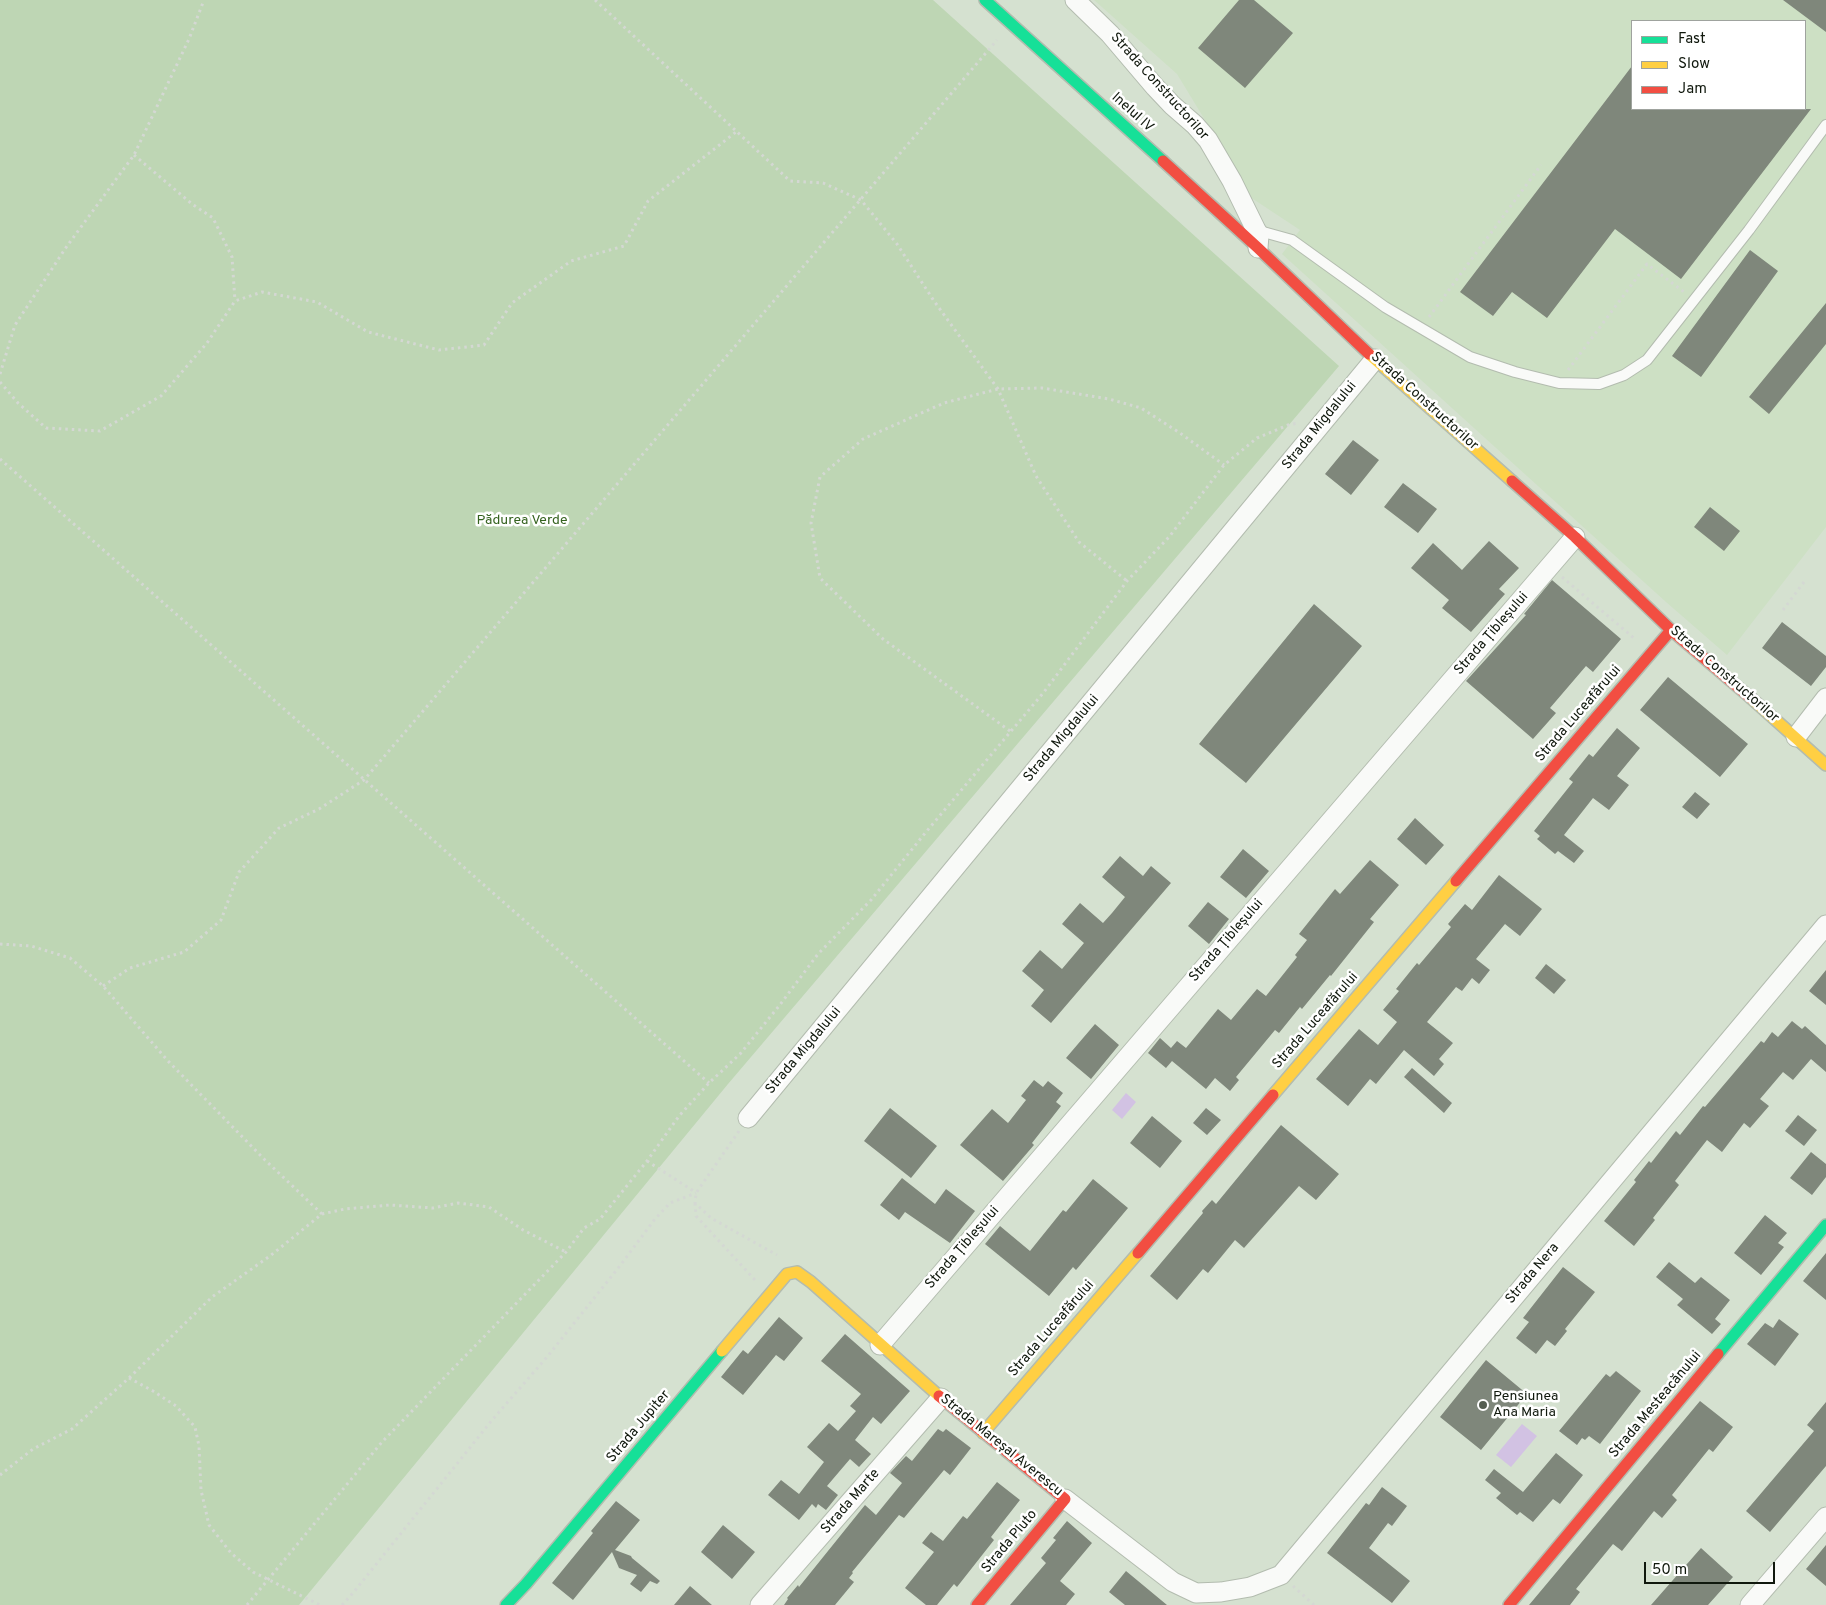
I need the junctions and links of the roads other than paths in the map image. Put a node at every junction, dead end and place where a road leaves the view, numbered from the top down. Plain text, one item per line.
1 (985, 0) edge
2 (1075, 0) edge
3 (1826, 125) edge
4 (1256, 230) junction
5 (1258, 248) junction
6 (1375, 359) junction
7 (1575, 537) junction
8 (1671, 630) junction
9 (1826, 698) edge
10 (1796, 737) junction
11 (1826, 765) edge
12 (1826, 925) edge
13 (748, 1118) road end
14 (1826, 1225) edge
15 (797, 1272) joint
16 (880, 1345) junction
17 (941, 1398) junction
18 (983, 1432) junction
19 (1065, 1499) junction
20 (1826, 1517) edge
21 (1220, 1592) joint
22 (506, 1605) edge
23 (760, 1605) edge
24 (977, 1605) edge
25 (1509, 1605) edge
26 (1750, 1605) edge

1 - 5 street, Inelul IV
2 - 4 street, Strada Constructorilor
3 - 4 lane
4 - 5 street, Strada Constructorilor
5 - 6 street, Strada Constructorilor
6 - 7 street, Strada Constructorilor
6 - 13 street, Strada Migdalului
7 - 8 street, Strada Constructorilor
7 - 16 street, Strada Țibleșului
8 - 10 street, Strada Constructorilor
8 - 18 street, Strada Luceafărului
9 - 10 street
10 - 11 street, Strada Constructorilor
12 - 21 street, Strada Nera
14 - 25 street, Strada Mesteacănului
15 - 16 street, Strada Mareșal Averescu
15 - 22 street, Strada Jupiter
16 - 17 street, Strada Mareșal Averescu
17 - 18 street, Strada Mareșal Averescu
17 - 23 street, Strada Marte
18 - 19 street, Strada Mareșal Averescu
19 - 21 street, Strada Mareșal Averescu
19 - 24 street, Strada Pluto
20 - 26 street

